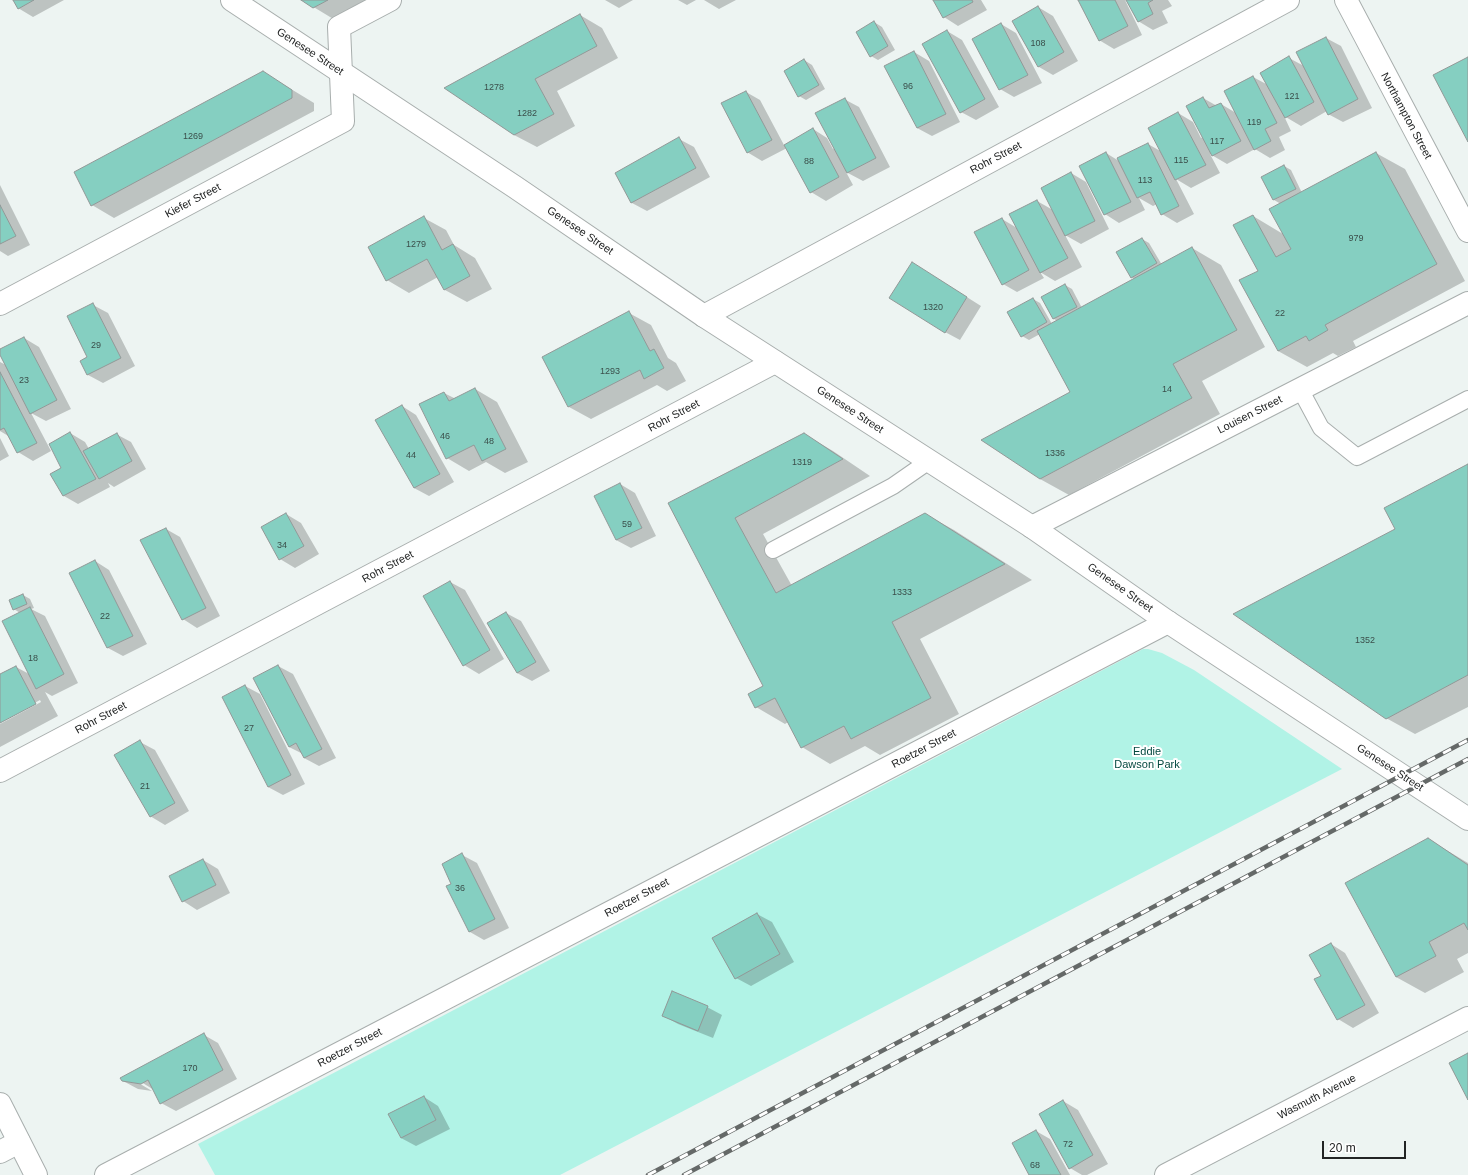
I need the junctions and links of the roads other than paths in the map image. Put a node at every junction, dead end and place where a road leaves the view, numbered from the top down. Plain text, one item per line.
1 (232, 0) edge
2 (390, 0) edge
3 (1288, 0) edge
4 (1346, 0) edge
5 (341, 72) junction
6 (1468, 231) edge
7 (1468, 303) edge
8 (0, 304) edge
9 (704, 316) junction
10 (775, 362) junction
11 (1300, 389) junction
12 (1468, 399) edge
13 (929, 461) junction
14 (1032, 527) junction
15 (773, 550) dead end
16 (1168, 622) junction
17 (0, 771) edge
18 (1468, 819) edge
19 (1468, 1018) edge
20 (0, 1104) edge
21 (19, 1142) junction
22 (0, 1152) edge
23 (36, 1175) edge
24 (106, 1175) edge
25 (1166, 1175) edge

1 - 5 street, Genesee Street
2 - 5 street
3 - 9 street, Rohr Street
4 - 6 street, Northampton Street
5 - 8 street, Kiefer Street
5 - 9 street, Genesee Street
7 - 11 street, Louisen Street
9 - 10 street, Genesee Street
10 - 13 street, Genesee Street
10 - 17 street, Rohr Street
11 - 12 lane
11 - 14 street, Louisen Street
13 - 14 street, Genesee Street
13 - 15 lane
14 - 16 street, Genesee Street
16 - 18 street, Genesee Street
16 - 24 street, Roetzer Street
19 - 25 street, Wasmuth Avenue
20 - 21 street
21 - 22 street
21 - 23 street

